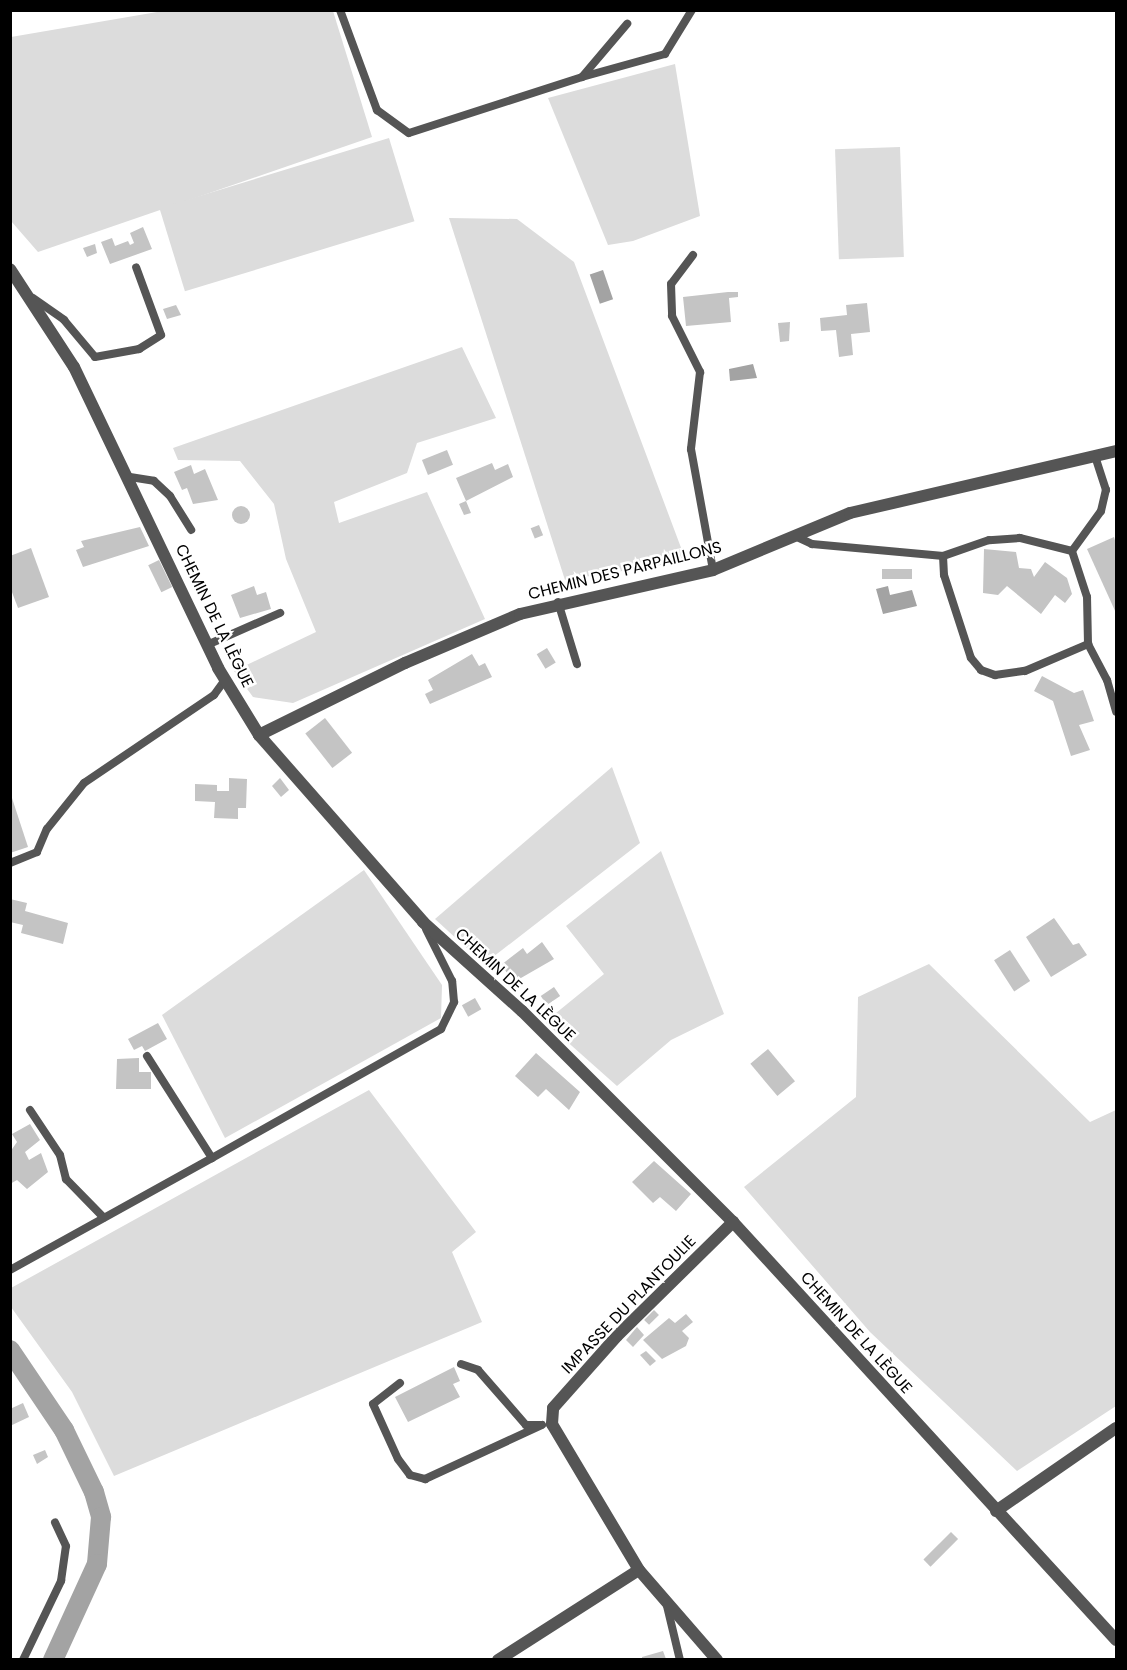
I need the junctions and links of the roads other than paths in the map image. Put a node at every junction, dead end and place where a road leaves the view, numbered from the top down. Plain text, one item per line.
1 (340, 10) edge
2 (692, 10) edge
3 (627, 24) dead end
4 (582, 77) junction
5 (693, 255) dead end
6 (136, 267) dead end
7 (10, 269) edge
8 (33, 298) junction
9 (1116, 451) edge
10 (1095, 456) junction
11 (130, 477) junction
12 (191, 530) dead end
13 (795, 536) junction
14 (1072, 551) junction
15 (943, 556) junction
16 (713, 570) junction
17 (558, 602) junction
18 (280, 613) dead end
19 (1088, 644) junction
20 (207, 645) junction
21 (577, 664) dead end
22 (225, 680) junction
23 (1116, 712) edge
24 (259, 735) junction
25 (10, 863) edge
26 (423, 922) junction
27 (147, 1056) dead end
28 (30, 1110) dead end
29 (212, 1158) junction
30 (104, 1218) junction
31 (733, 1222) junction
32 (10, 1270) edge
33 (461, 1364) dead end
34 (400, 1383) dead end
35 (547, 1424) junction
36 (1116, 1428) edge
37 (996, 1511) junction
38 (55, 1522) dead end
39 (639, 1570) junction
40 (667, 1606) junction
41 (1116, 1640) edge
42 (23, 1659) edge
43 (498, 1659) edge
44 (680, 1659) edge
45 (717, 1659) edge

1 - 4 lane
2 - 4 lane
3 - 4 lane
5 - 16 lane
6 - 8 lane
7 - 8 street, CHEMIN DE LA LÈGUE
8 - 11 street, CHEMIN DE LA LÈGUE
9 - 10 street, CHEMIN DES PARPAILLONS
10 - 13 street, CHEMIN DES PARPAILLONS
10 - 14 lane
11 - 12 lane
11 - 20 street, CHEMIN DE LA LÈGUE
13 - 15 lane
13 - 16 street, CHEMIN DES PARPAILLONS
14 - 15 lane
14 - 19 lane
15 - 19 lane
16 - 17 street, CHEMIN DES PARPAILLONS
17 - 21 lane
17 - 24 street, CHEMIN DES PARPAILLONS
18 - 20 lane
19 - 23 lane
20 - 22 street, CHEMIN DE LA LÈGUE
22 - 24 street, CHEMIN DE LA LÈGUE
22 - 25 lane
24 - 26 street, CHEMIN DE LA LÈGUE
26 - 29 lane
26 - 31 street, CHEMIN DE LA LÈGUE
27 - 29 lane
28 - 30 lane
29 - 30 lane
30 - 32 lane
31 - 35 street, IMPASSE DU PLANTOULIE
31 - 37 street, CHEMIN DE LA LÈGUE
33 - 35 lane
34 - 35 lane
35 - 39 street
36 - 37 street
37 - 41 street, CHEMIN DE LA LÈGUE
38 - 42 lane
39 - 40 street
39 - 43 street
40 - 44 lane
40 - 45 street

